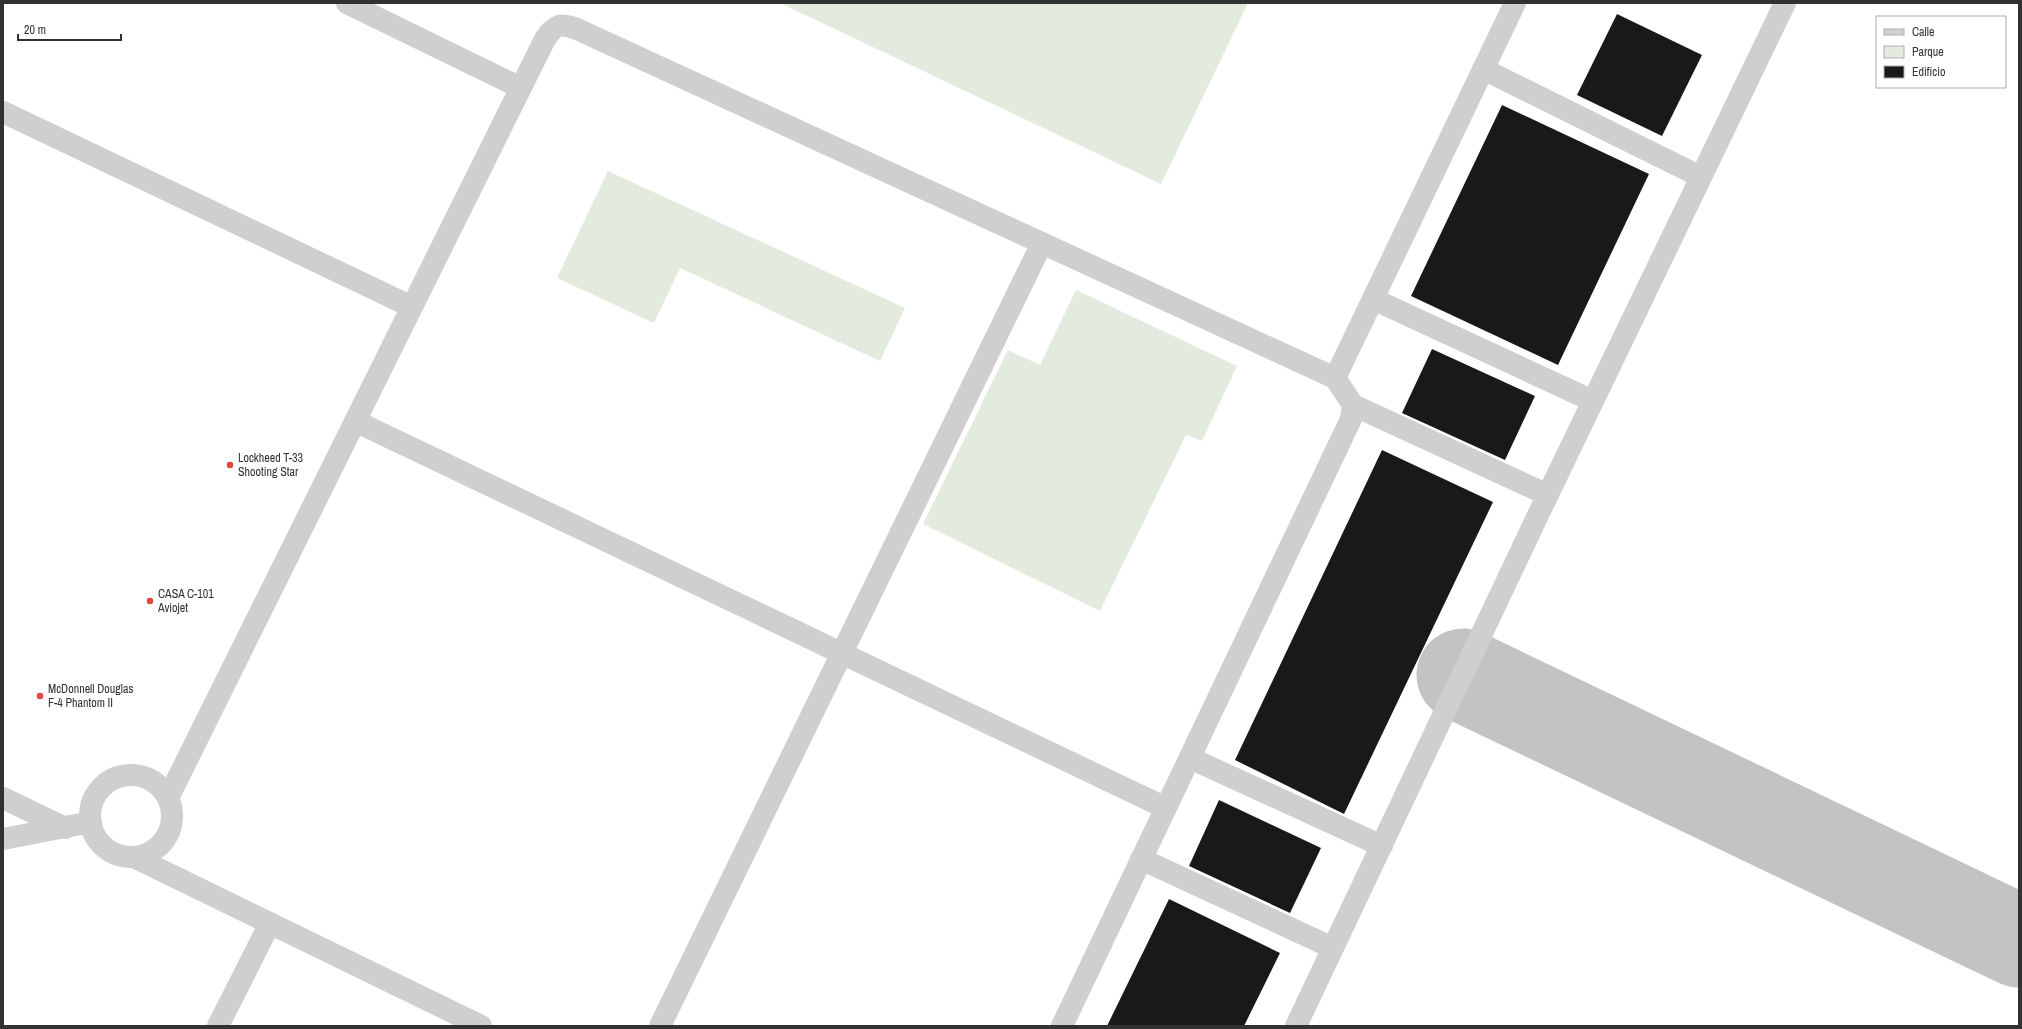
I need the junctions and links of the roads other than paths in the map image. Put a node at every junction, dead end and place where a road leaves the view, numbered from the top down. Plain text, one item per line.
1 (347, 3) edge
2 (1515, 3) edge
3 (1785, 3) edge
4 (1483, 69) junction
5 (521, 88) junction
6 (3, 112) edge
7 (1701, 177) junction
8 (1042, 243) junction
9 (1373, 299) junction
10 (412, 307) junction
11 (1335, 378) junction
12 (1593, 401) junction
13 (1352, 405) junction
14 (355, 421) junction
15 (1548, 495) junction
16 (841, 653) junction
17 (1190, 758) junction
18 (3, 798) edge
19 (168, 798) junction
20 (1166, 808) junction
21 (91, 822) junction
22 (65, 828) junction
23 (3, 839) edge
24 (1382, 846) junction
25 (134, 858) junction
26 (1141, 859) junction
27 (270, 923) junction
28 (1333, 948) junction
29 (218, 1026) edge
30 (481, 1026) edge
31 (660, 1026) edge
32 (1062, 1026) edge
33 (1296, 1026) edge

1 - 5 lane
2 - 4 lane
3 - 7 lane
4 - 7 lane
4 - 9 lane
5 - 8 lane
5 - 10 lane
6 - 10 lane
7 - 12 lane
8 - 11 lane
8 - 16 lane
9 - 11 lane
9 - 12 lane
10 - 14 lane
11 - 13 lane
12 - 15 lane
13 - 15 lane
13 - 17 lane
14 - 16 lane
14 - 19 lane
15 - 24 lane
16 - 20 lane
16 - 31 lane
17 - 20 lane
17 - 24 lane
18 - 22 lane
19 - 21 lane
19 - 25 lane
20 - 26 lane
21 - 22 lane
21 - 25 lane
22 - 23 lane
24 - 28 lane
25 - 27 lane
26 - 28 lane
26 - 32 lane
27 - 29 lane
27 - 30 lane
28 - 33 lane

